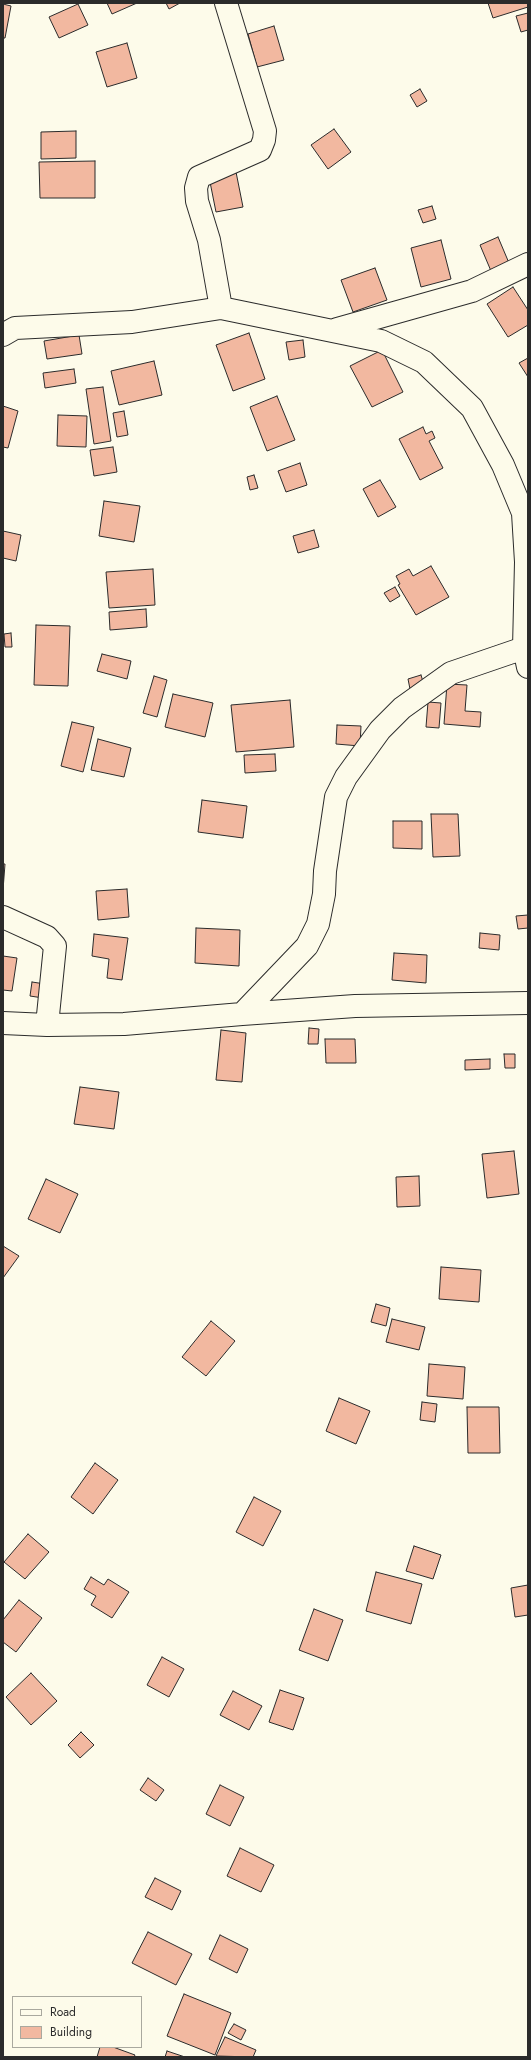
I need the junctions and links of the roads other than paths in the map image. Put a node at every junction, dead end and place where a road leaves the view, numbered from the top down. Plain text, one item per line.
1 (226, 3) edge
2 (528, 264) edge
3 (221, 308) junction
4 (335, 330) junction
5 (3, 335) edge
6 (526, 658) edge
7 (3, 917) edge
8 (528, 1003) edge
9 (242, 1014) junction
10 (3, 1023) edge
11 (47, 1025) junction

1 - 3 street
2 - 4 street
3 - 4 street
3 - 5 street
4 - 6 street
6 - 9 street
7 - 11 street
8 - 9 street
9 - 11 street
10 - 11 street

